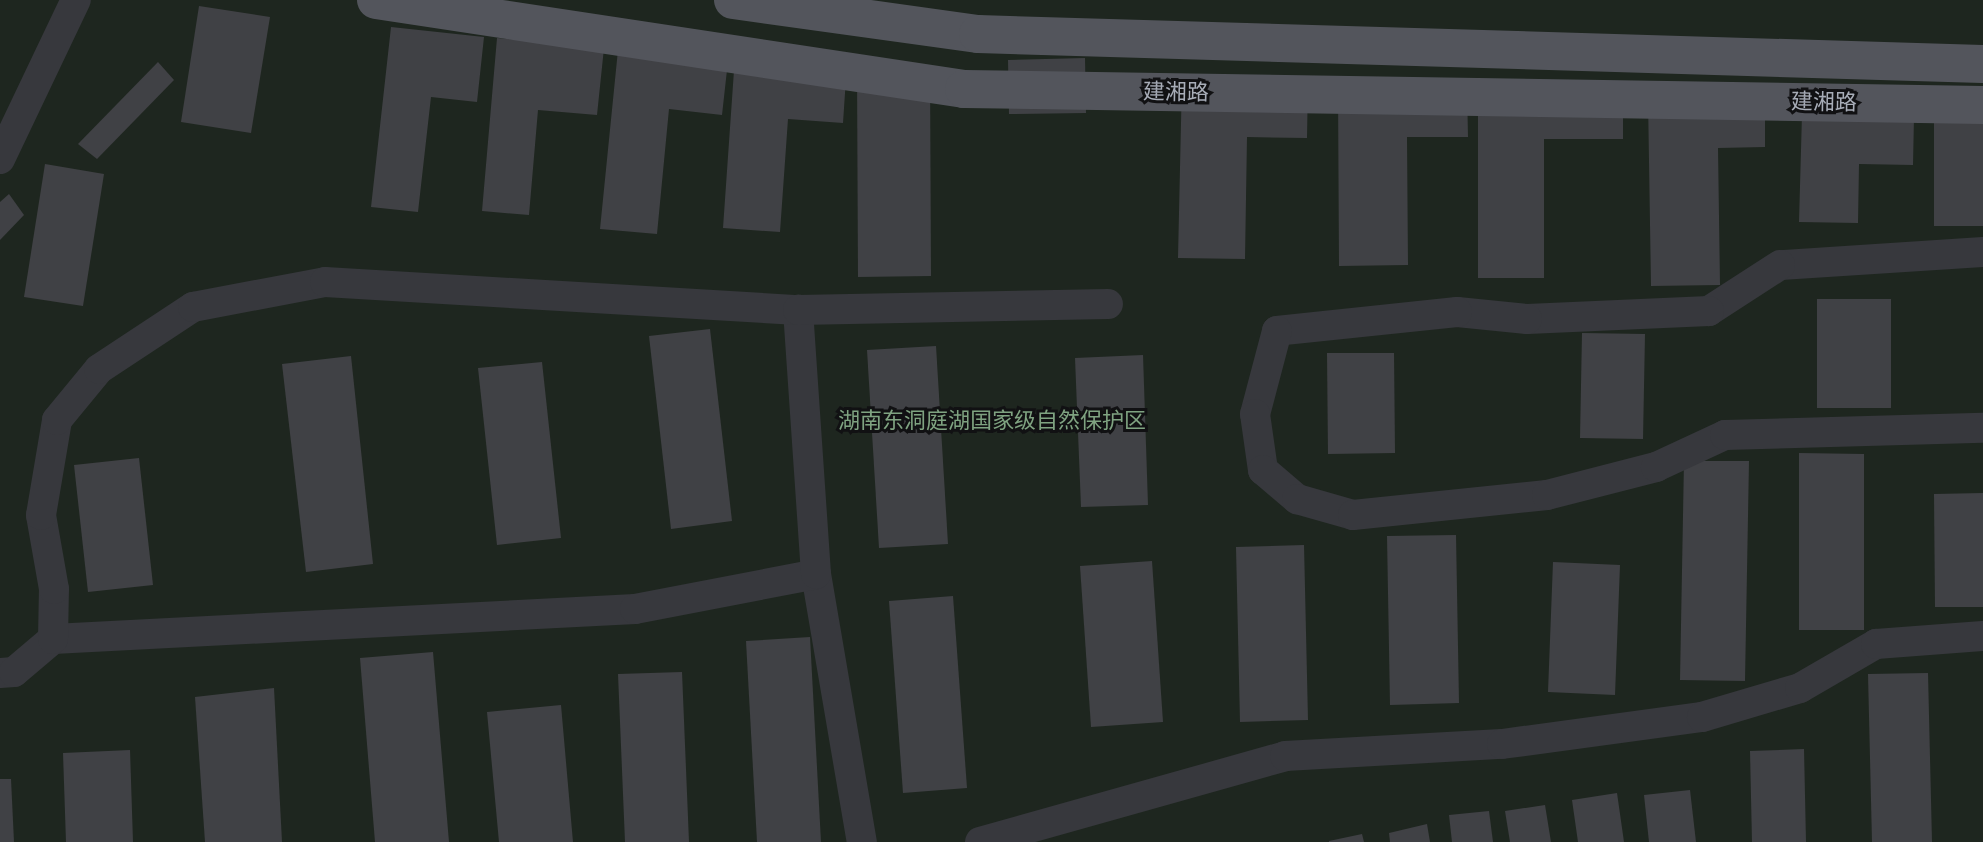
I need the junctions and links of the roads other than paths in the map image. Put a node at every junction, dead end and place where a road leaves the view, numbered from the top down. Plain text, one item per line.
1 (76, 0) edge
2 (376, 0) edge
3 (733, 0) edge
4 (1983, 64) edge
5 (1983, 105) edge
6 (0, 159) edge
7 (1983, 252) edge
8 (1108, 304) dead end
9 (798, 310) junction
10 (1983, 428) edge
11 (816, 574) junction
12 (1983, 636) edge
13 (53, 639) junction
14 (0, 673) edge
15 (862, 842) edge
16 (980, 842) edge

1 - 6 street
2 - 5 main road, 建湘路
3 - 4 main road, 建湘路
7 - 10 street
8 - 9 street
9 - 11 street
9 - 13 street
11 - 13 street
11 - 15 street
12 - 16 street
13 - 14 street

